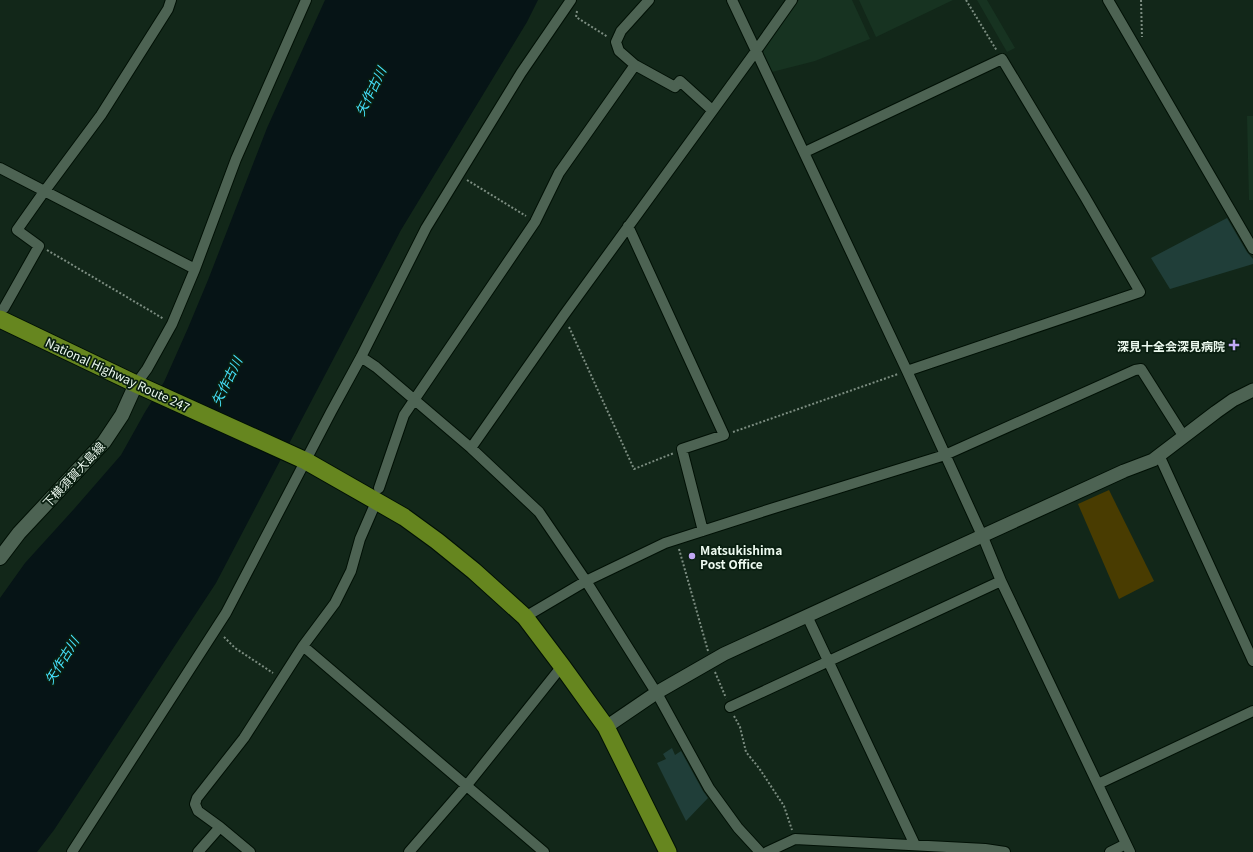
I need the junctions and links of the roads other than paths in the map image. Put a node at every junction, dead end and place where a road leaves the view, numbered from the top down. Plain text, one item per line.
1 (171, 0) edge
2 (306, 0) edge
3 (649, 0) edge
4 (732, 0) edge
5 (792, 0) edge
6 (1108, 0) edge
7 (575, 3) edge
8 (756, 51) junction
9 (635, 65) junction
10 (712, 110) junction
11 (805, 152) junction
12 (0, 168) edge
13 (46, 191) junction
14 (628, 226) junction
15 (1253, 249) edge
16 (195, 269) junction
17 (2, 314) edge
18 (361, 357) junction
19 (907, 371) junction
20 (136, 384) junction
21 (1253, 390) edge
22 (414, 399) junction
23 (1184, 437) junction
24 (471, 448) junction
25 (945, 455) junction
26 (1159, 455) junction
27 (306, 461) junction
28 (379, 488) dead end
29 (373, 509) dead end
30 (703, 531) junction
31 (983, 536) junction
32 (0, 558) edge
33 (586, 581) junction
34 (1001, 581) junction
35 (807, 616) junction
36 (525, 617) junction
37 (304, 646) junction
38 (828, 661) junction
39 (1253, 661) edge
40 (562, 666) junction
41 (656, 693) junction
42 (730, 707) road end
43 (1253, 711) edge
44 (606, 726) junction
45 (1098, 784) junction
46 (467, 785) junction
47 (220, 827) junction
48 (915, 845) junction
49 (1128, 848) edge
50 (72, 852) edge
51 (198, 852) edge
52 (250, 852) edge
53 (409, 852) edge
54 (544, 852) edge
55 (668, 852) edge
56 (760, 852) edge
57 (767, 852) edge
58 (1005, 852) edge
59 (1110, 852) edge

1 - 13 street
2 - 16 street
3 - 9 street
4 - 8 street
5 - 8 street
6 - 15 street
7 - 18 street
8 - 10 street
8 - 11 street
9 - 10 street
9 - 22 street
10 - 14 street
11 - 19 street
11 - 19 street
12 - 13 street
13 - 16 street
13 - 17 street
14 - 24 street
14 - 30 street
16 - 20 street
17 - 20 highway, National Highway Route 247
18 - 22 street
18 - 27 street
19 - 25 street
20 - 27 highway, National Highway Route 247
20 - 32 main road, 下横須賀大島線
21 - 23 street
22 - 24 street
22 - 28 street
23 - 25 street
23 - 26 street
24 - 33 street
25 - 30 street
25 - 31 street
26 - 31 street
26 - 39 street
27 - 36 highway, National Highway Route 247
27 - 50 street
29 - 37 street
30 - 33 street
31 - 34 street
31 - 35 street
33 - 36 street
33 - 41 street
34 - 38 street
34 - 45 street
35 - 38 street
35 - 41 street
36 - 40 highway, National Highway Route 247
37 - 46 street
37 - 47 street
38 - 42 street
38 - 48 street
40 - 44 highway, National Highway Route 247
40 - 46 street
41 - 44 street
41 - 56 street
43 - 45 street
44 - 55 highway, National Highway Route 247
45 - 49 street
46 - 53 street
46 - 54 street
47 - 51 street
47 - 52 street
48 - 57 street
48 - 58 street
49 - 59 street

